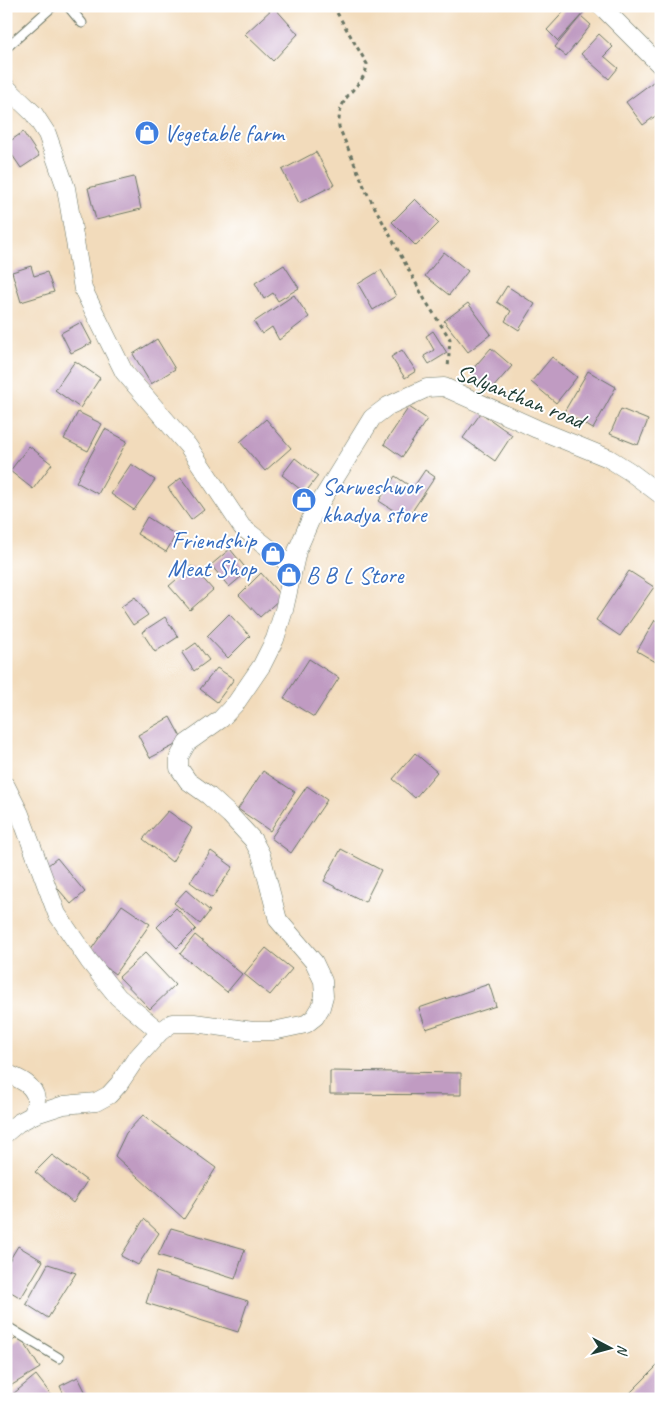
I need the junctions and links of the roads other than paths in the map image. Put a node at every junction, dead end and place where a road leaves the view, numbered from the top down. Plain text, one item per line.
1 (53, 6) edge
2 (68, 6) edge
3 (601, 6) edge
4 (82, 23) dead end
5 (6, 48) edge
6 (661, 66) edge
7 (6, 87) edge
8 (661, 495) edge
9 (293, 567) junction
10 (6, 786) edge
11 (160, 1032) junction
12 (6, 1073) edge
13 (33, 1115) junction
14 (6, 1133) edge
15 (6, 1326) edge
16 (59, 1358) dead end

1 - 5 lane
2 - 4 lane
3 - 6 street
7 - 9 street
8 - 9 street, Salyanthan road
9 - 11 street, Salyanthan road
10 - 11 street
11 - 13 street, Salyanthan road
12 - 13 street
13 - 14 street, Salyanthan road
15 - 16 lane

